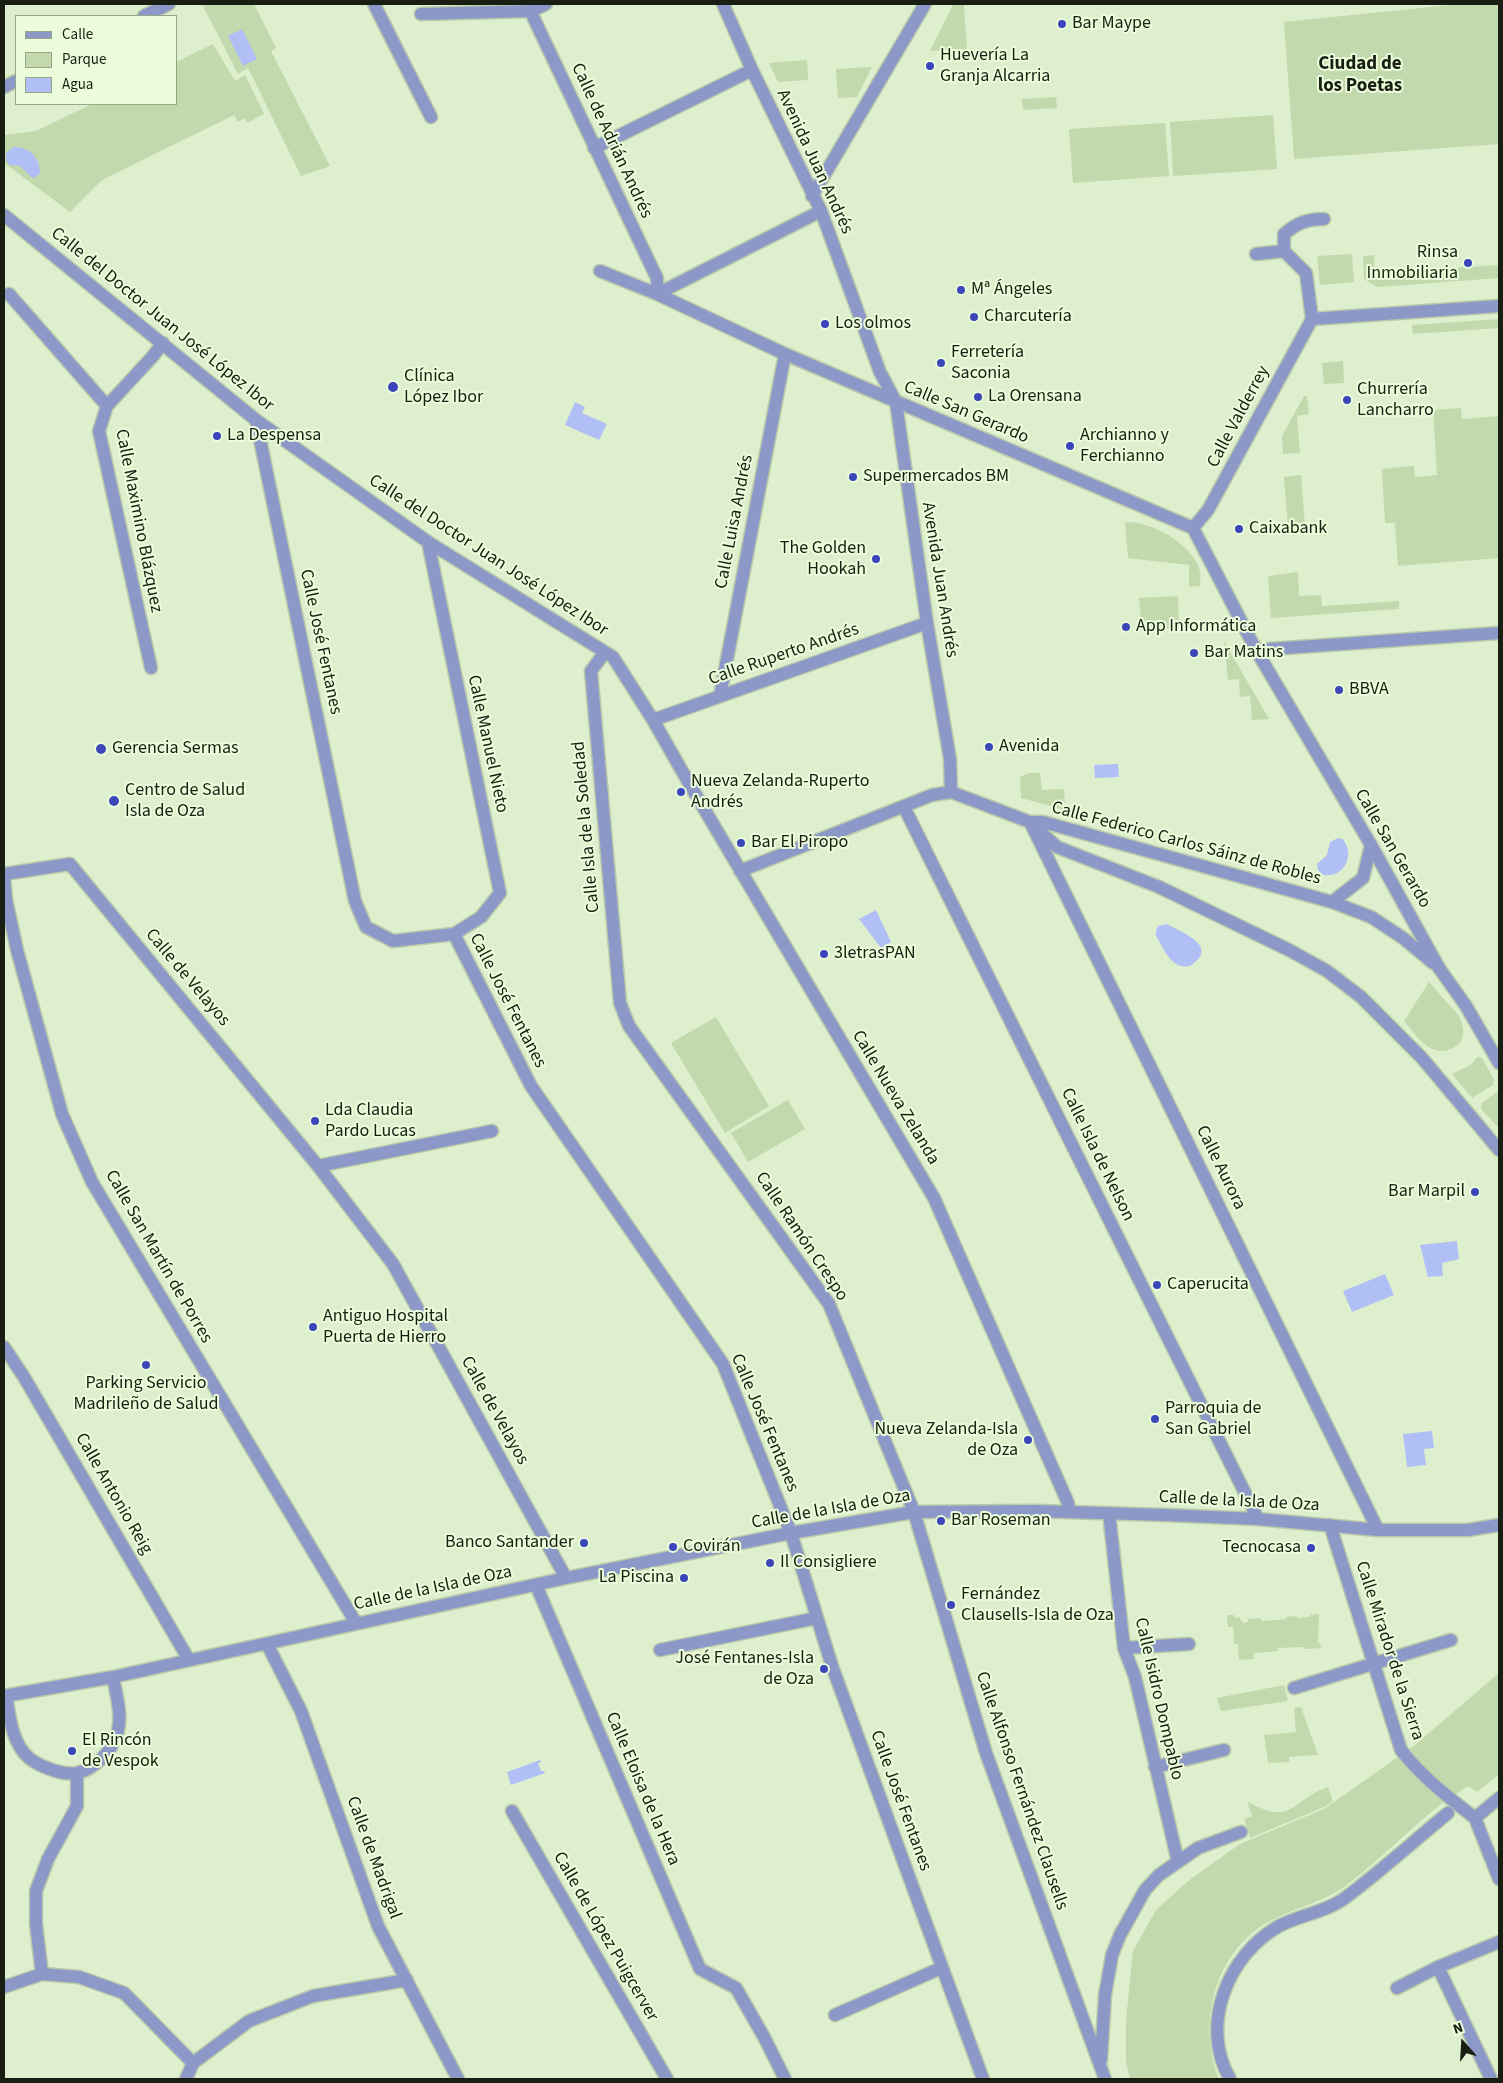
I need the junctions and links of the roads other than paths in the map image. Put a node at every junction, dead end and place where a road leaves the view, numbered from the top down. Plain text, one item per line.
1 (169, 4) edge
2 (374, 4) edge
3 (546, 4) edge
4 (724, 4) edge
5 (925, 4) edge
6 (529, 7) edge
7 (421, 14) dead end
8 (146, 15) edge
9 (752, 70) junction
10 (431, 117) dead end
11 (594, 148) junction
12 (812, 196) junction
13 (821, 211) junction
14 (4, 215) edge
15 (1324, 219) dead end
16 (1284, 251) junction
17 (1256, 254) dead end
18 (600, 271) dead end
19 (9, 294) dead end
20 (657, 294) junction
21 (1499, 306) edge
22 (1312, 319) junction
23 (163, 343) junction
24 (785, 354) junction
25 (896, 402) junction
26 (107, 406) junction
27 (256, 420) junction
28 (1195, 533) junction
29 (428, 542) junction
30 (927, 624) junction
31 (1499, 633) edge
32 (1256, 650) junction
33 (605, 652) junction
34 (151, 668) dead end
35 (720, 696) junction
36 (653, 720) junction
37 (951, 792) junction
38 (904, 807) junction
39 (1030, 822) junction
40 (1371, 845) junction
41 (740, 871) junction
42 (4, 876) edge
43 (1332, 902) junction
44 (454, 934) junction
45 (17, 950) junction
46 (4, 952) edge
47 (1439, 968) junction
48 (620, 1003) joint
49 (1499, 1064) edge
50 (492, 1131) dead end
51 (1499, 1150) edge
52 (318, 1166) junction
53 (4, 1347) edge
54 (914, 1512) junction
55 (1069, 1512) junction
56 (1109, 1513) junction
57 (1258, 1519) junction
58 (1330, 1525) junction
59 (1499, 1525) edge
60 (1378, 1530) junction
61 (790, 1533) junction
62 (566, 1578) junction
63 (536, 1585) junction
64 (817, 1618) junction
65 (356, 1623) junction
66 (1451, 1640) dead end
67 (267, 1644) junction
68 (1189, 1644) dead end
69 (1124, 1648) junction
70 (660, 1650) dead end
71 (189, 1660) junction
72 (1374, 1662) junction
73 (113, 1676) junction
74 (1294, 1688) dead end
75 (5, 1696) edge
76 (1224, 1750) dead end
77 (1154, 1767) junction
78 (77, 1773) junction
79 (1499, 1798) edge
80 (512, 1811) dead end
81 (1448, 1813) dead end
82 (1475, 1818) junction
83 (1240, 1832) dead end
84 (1178, 1862) junction
85 (1499, 1879) edge
86 (1499, 1942) edge
87 (942, 1968) junction
88 (1438, 1968) junction
89 (42, 1974) junction
90 (407, 1980) junction
91 (4, 1987) edge
92 (1396, 1988) dead end
93 (835, 2015) dead end
94 (193, 2063) junction
95 (1103, 2073) edge
96 (186, 2079) edge
97 (458, 2079) edge
98 (668, 2079) edge
99 (785, 2079) edge
100 (983, 2079) edge
101 (1230, 2079) edge
102 (1491, 2079) edge

1 - 8 street
2 - 10 street
3 - 6 street
4 - 9 street, Avenida Juan Andrés
5 - 12 street
6 - 7 street
6 - 11 street, Calle de Adrián Andrés
9 - 11 street
9 - 12 street, Avenida Juan Andrés
11 - 20 street, Calle de Adrián Andrés
12 - 13 street, Avenida Juan Andrés
13 - 20 street
13 - 25 street, Avenida Juan Andrés
14 - 23 street, Calle del Doctor Juan José López Ibor
15 - 16 street
16 - 17 street
16 - 22 street
18 - 20 street, Calle San Gerardo
19 - 26 street
20 - 24 street, Calle San Gerardo
21 - 22 street
22 - 28 street, Calle Valderrey
23 - 26 street, Calle Maximino Blázquez
23 - 27 street, Calle del Doctor Juan José López Ibor
24 - 25 street, Calle San Gerardo
24 - 35 street, Calle Luisa Andrés
25 - 28 street, Calle San Gerardo
25 - 30 street, Avenida Juan Andrés
26 - 34 street, Calle Maximino Blázquez
27 - 29 street, Calle del Doctor Juan José López Ibor
27 - 44 street, Calle José Fentanes
28 - 32 street, Calle San Gerardo
29 - 33 street, Calle del Doctor Juan José López Ibor
29 - 44 street, Calle Manuel Nieto
30 - 35 street, Calle Ruperto Andrés
30 - 37 street, Avenida Juan Andrés
31 - 32 street
32 - 40 street, Calle San Gerardo
33 - 36 street, Calle del Doctor Juan José López Ibor
33 - 48 street, Calle Isla de la Soledad
35 - 36 street, Calle Ruperto Andrés
36 - 41 street, Calle Nueva Zelanda
37 - 38 street
37 - 39 street, Calle Federico Carlos Sáinz de Robles
38 - 41 street
38 - 57 street, Calle Isla de Nelson
39 - 43 street, Calle Federico Carlos Sáinz de Robles
39 - 51 street, Calle Federico Carlos Sáinz de Robles
39 - 60 street, Calle Aurora
40 - 43 street, Calle Federico Carlos Sáinz de Robles
40 - 47 street, Calle San Gerardo
41 - 55 street, Calle Nueva Zelanda
42 - 45 street, Calle San Martín de Porres
42 - 52 street, Calle de Velayos
43 - 47 street, Calle Federico Carlos Sáinz de Robles
44 - 61 street, Calle José Fentanes
45 - 46 street
45 - 65 street, Calle San Martín de Porres
47 - 49 street, Calle San Gerardo
48 - 54 street, Calle Ramón Crespo
50 - 52 street
52 - 62 street, Calle de Velayos
53 - 71 street, Calle Antonio Reig
54 - 55 street, Calle de la Isla de Oza
54 - 61 street, Calle de la Isla de Oza
54 - 95 street, Calle Alfonso Fernández Clausells
55 - 56 street, Calle de la Isla de Oza
56 - 57 street, Calle de la Isla de Oza
56 - 69 street, Calle Isidro Dompablo
57 - 58 street, Calle de la Isla de Oza
58 - 60 street, Calle de la Isla de Oza
58 - 72 street, Calle Mirador de la Sierra
59 - 60 street, Calle de la Isla de Oza
61 - 62 street, Calle de la Isla de Oza
61 - 64 street, Calle José Fentanes
62 - 63 street, Calle de la Isla de Oza
63 - 65 street, Calle de la Isla de Oza
63 - 99 street, Calle Eloisa de la Hera
64 - 70 street
64 - 87 street, Calle José Fentanes
65 - 67 street, Calle de la Isla de Oza
66 - 72 street
67 - 71 street, Calle de la Isla de Oza
67 - 90 street, Calle de Madrigal
68 - 69 street
69 - 77 street, Calle Isidro Dompablo
71 - 73 street, Calle de la Isla de Oza
72 - 74 street
72 - 82 street, Calle Mirador de la Sierra
73 - 75 street, Calle de la Isla de Oza
73 - 78 street
75 - 78 street
76 - 77 street
77 - 84 street, Calle Isidro Dompablo
78 - 89 street
79 - 82 street
80 - 98 street, Calle de López Puigcerver
81 - 101 street
82 - 85 street
83 - 84 street
84 - 95 street
86 - 88 street
87 - 93 street
87 - 100 street, Calle José Fentanes
88 - 92 street
88 - 102 street
89 - 91 street
89 - 94 street
90 - 94 street
90 - 97 street, Calle de Madrigal
94 - 96 street

